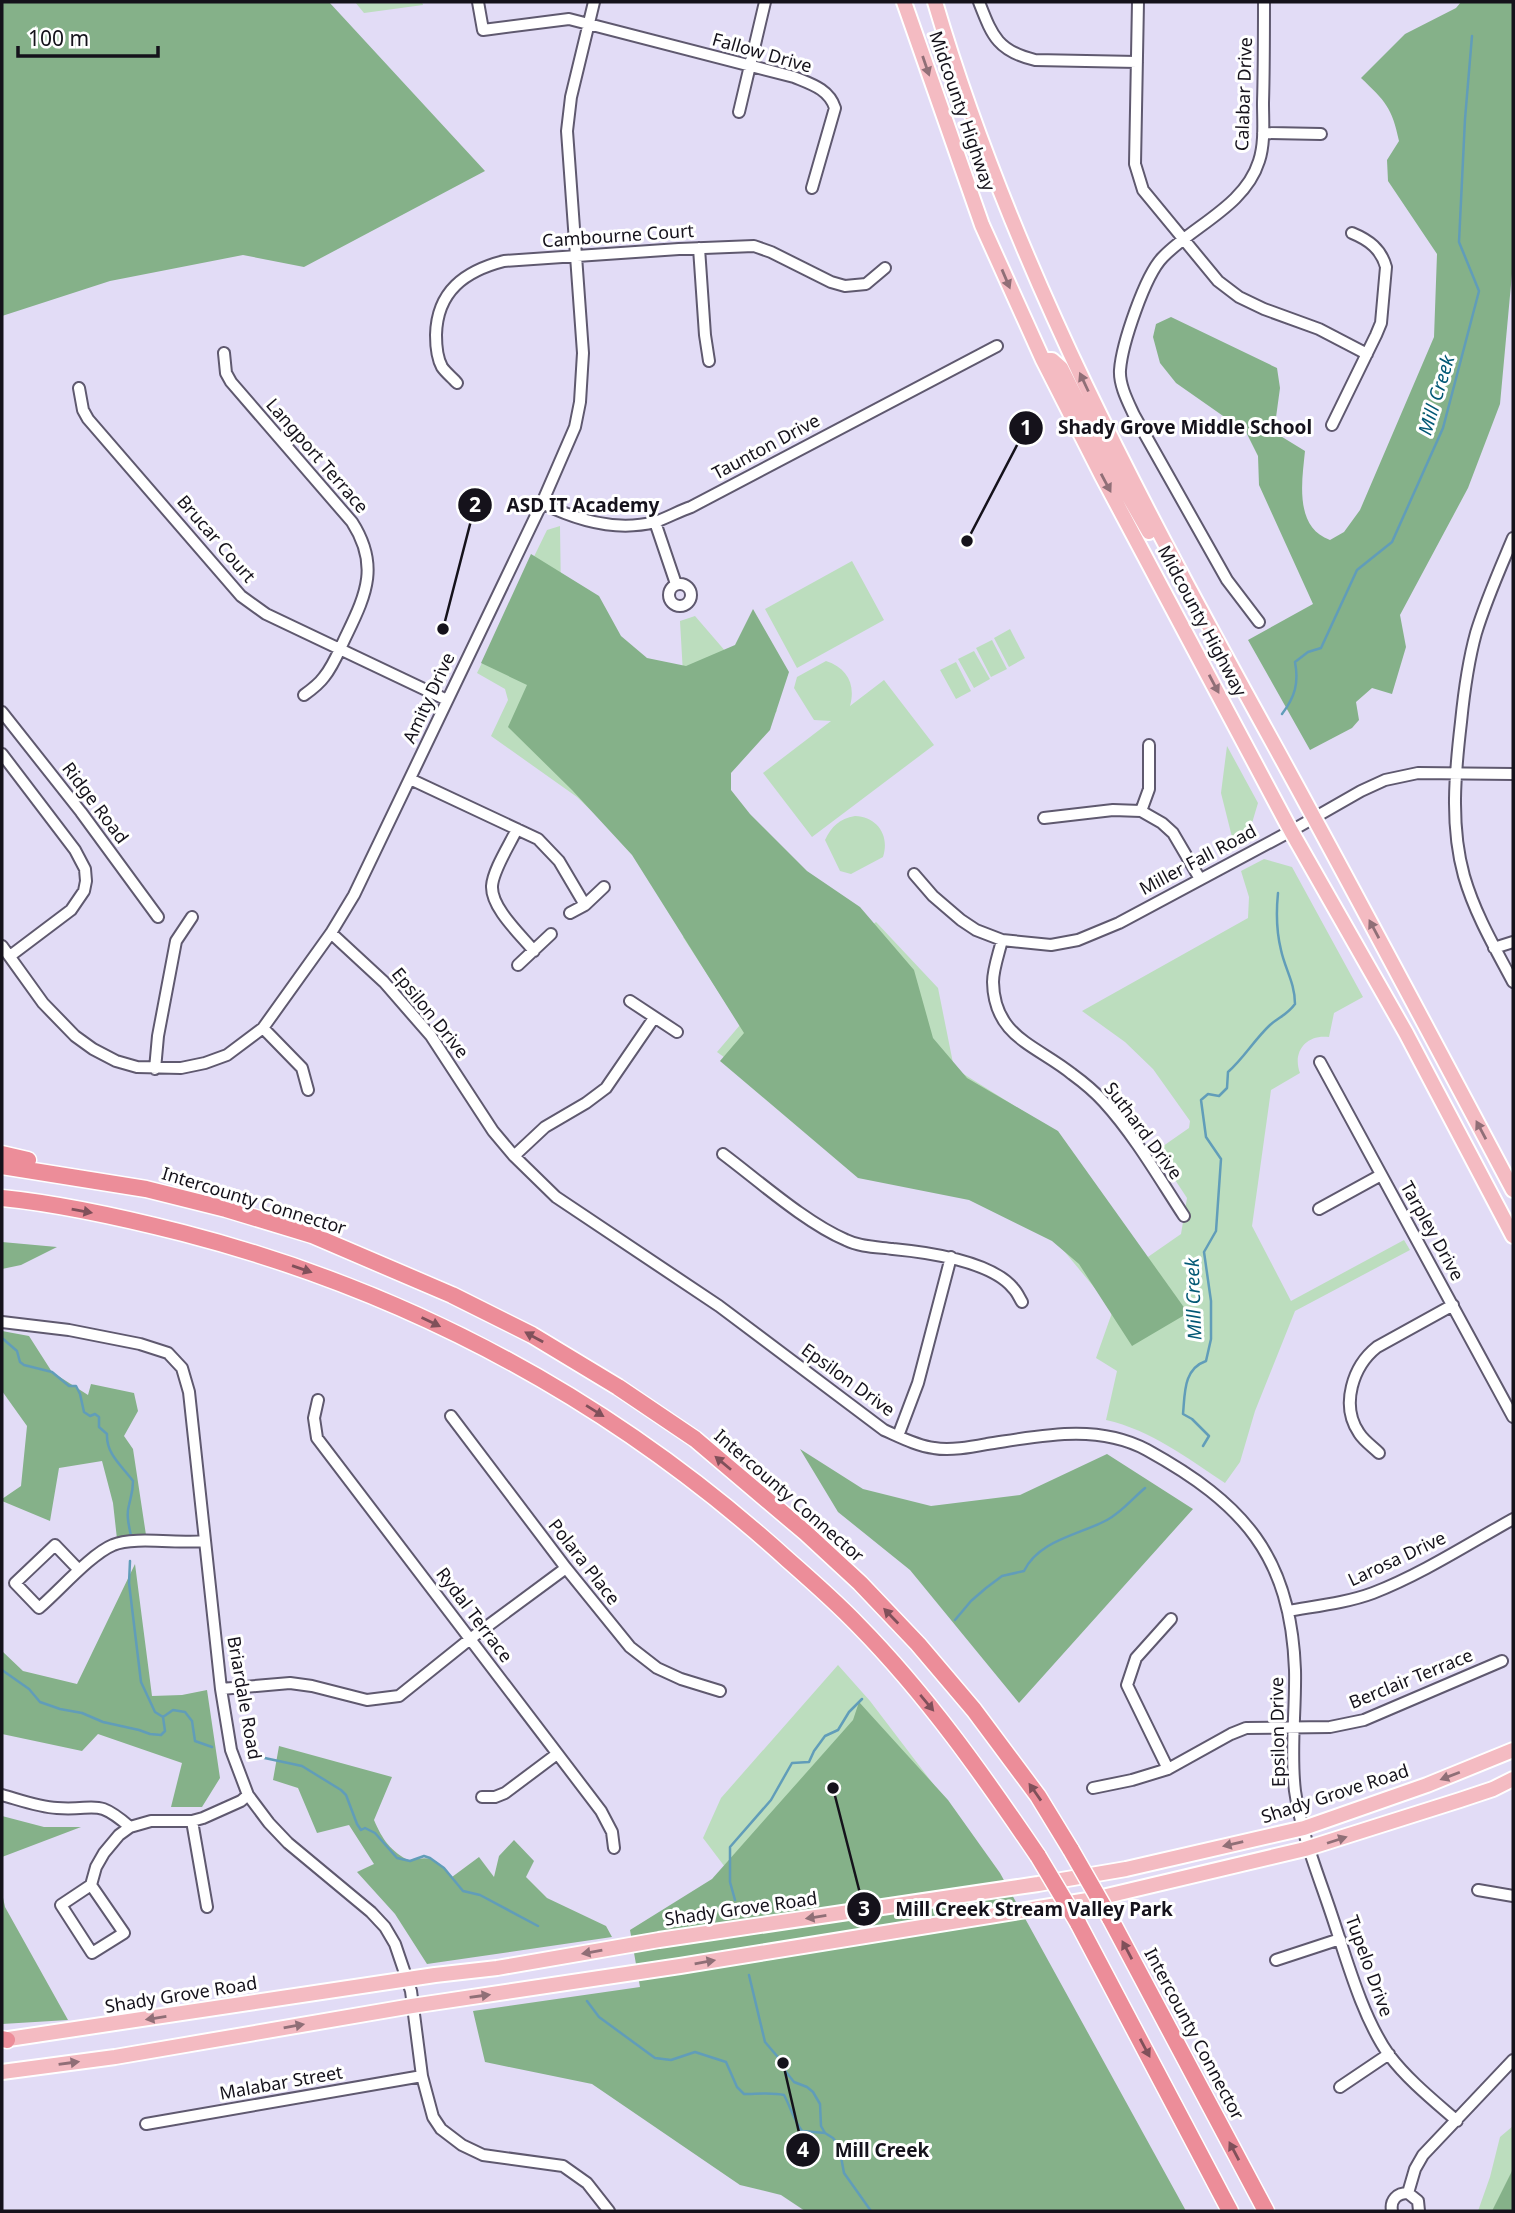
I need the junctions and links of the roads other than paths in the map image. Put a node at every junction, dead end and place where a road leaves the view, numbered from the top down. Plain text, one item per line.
1 (478, 2) edge
2 (594, 2) edge
3 (765, 2) edge
4 (904, 2) edge
5 (935, 2) edge
6 (979, 2) edge
7 (1138, 2) edge
8 (1265, 2) edge
9 (589, 24) junction
10 (1137, 62) junction
11 (751, 66) junction
12 (739, 112) dead end
13 (1263, 133) junction
14 (1321, 134) dead end
15 (812, 188) dead end
16 (1353, 233) dead end
17 (1184, 240) junction
18 (699, 248) junction
19 (576, 256) junction
20 (885, 268) dead end
21 (997, 346) dead end
22 (224, 353) dead end
23 (1367, 354) junction
24 (1043, 360) junction
25 (709, 361) dead end
26 (457, 383) dead end
27 (79, 388) dead end
28 (1332, 425) dead end
29 (542, 503) junction
30 (655, 522) junction
31 (1513, 538) edge
32 (676, 584) dead end
33 (1189, 591) junction
34 (1259, 622) dead end
35 (340, 649) junction
36 (304, 695) dead end
37 (447, 700) junction
38 (2, 712) edge
39 (1149, 745) dead end
40 (2, 754) edge
41 (1455, 772) junction
42 (1513, 774) edge
43 (410, 779) junction
44 (1141, 811) junction
45 (1313, 817) junction
46 (1044, 818) dead end
47 (517, 829) junction
48 (1291, 831) junction
49 (914, 874) dead end
50 (1200, 879) junction
51 (604, 887) dead end
52 (585, 905) junction
53 (570, 913) dead end
54 (158, 917) dead end
55 (192, 917) dead end
56 (331, 933) junction
57 (551, 934) dead end
58 (1002, 940) junction
59 (1513, 942) edge
60 (2, 946) edge
61 (1494, 948) junction
62 (534, 951) junction
63 (10, 956) junction
64 (517, 965) dead end
65 (1513, 982) edge
66 (630, 1001) dead end
67 (654, 1018) junction
68 (263, 1028) junction
69 (677, 1032) dead end
70 (1320, 1062) dead end
71 (155, 1069) junction
72 (308, 1090) dead end
73 (2, 1154) edge
74 (723, 1154) dead end
75 (514, 1156) junction
76 (2, 1166) edge
77 (1381, 1175) junction
78 (146, 1189) junction
79 (1513, 1190) edge
80 (6, 1199) edge
81 (1319, 1209) dead end
82 (1184, 1216) dead end
83 (1513, 1236) edge
84 (951, 1257) junction
85 (1022, 1302) dead end
86 (1452, 1305) junction
87 (2, 1322) edge
88 (317, 1401) dead end
89 (451, 1416) dead end
90 (1513, 1417) edge
91 (898, 1436) junction
92 (1379, 1453) dead end
93 (1513, 1519) edge
94 (205, 1541) junction
95 (566, 1568) junction
96 (79, 1570) junction
97 (1288, 1611) junction
98 (1171, 1619) dead end
99 (470, 1639) junction
100 (1502, 1661) dead end
101 (221, 1689) junction
102 (720, 1691) dead end
103 (1294, 1726) junction
104 (1513, 1751) edge
105 (557, 1754) junction
106 (1168, 1769) junction
107 (1513, 1779) edge
108 (1093, 1788) dead end
109 (248, 1794) junction
110 (2, 1796) edge
111 (482, 1797) dead end
112 (192, 1821) junction
113 (130, 1827) junction
114 (1307, 1837) junction
115 (614, 1849) dead end
116 (91, 1885) junction
117 (1478, 1890) dead end
118 (1513, 1896) edge
119 (207, 1907) dead end
120 (1340, 1939) junction
121 (1276, 1959) dead end
122 (408, 1980) junction
123 (412, 2006) junction
124 (4, 2040) edge
125 (1389, 2054) junction
126 (1513, 2060) edge
127 (2, 2072) edge
128 (422, 2076) junction
129 (1340, 2087) dead end
130 (1457, 2121) junction
131 (146, 2124) dead end
132 (1408, 2193) junction
133 (604, 2210) edge
134 (1230, 2211) edge
135 (1266, 2211) edge
136 (1392, 2211) edge
137 (1419, 2211) edge

1 - 9 street, Fallow Drive
2 - 9 street, Amity Drive
3 - 11 street
4 -> 24 main road, Midcounty Highway
33 -> 5 main road, Midcounty Highway
6 - 10 street
7 - 10 street
8 - 13 street, Calabar Drive
9 - 11 street, Fallow Drive
9 - 19 street, Amity Drive
10 - 17 street
11 - 12 street
11 - 15 street, Fallow Drive
13 - 14 street
13 - 17 street, Calabar Drive
16 - 23 street
17 - 23 street
17 - 34 street, Calabar Drive
18 - 19 street, Cambourne Court
18 - 20 street, Cambourne Court
18 - 25 street
19 - 26 street, Cambourne Court
19 - 29 street, Amity Drive
21 - 30 street, Taunton Drive
22 - 35 street, Langport Terrace
23 - 28 street
24 - 33 main road
24 -> 48 main road, Midcounty Highway
27 - 35 street, Brucar Court
29 - 30 street, Taunton Drive
29 - 37 street, Amity Drive
30 - 32 street
31 - 41 street
33 - 45 main road, Midcounty Highway
35 - 36 street, Langport Terrace
35 - 37 street, Brucar Court
37 - 43 street, Amity Drive
38 - 54 street, Ridge Road
39 - 44 street
40 - 63 street
41 - 42 street, Miller Fall Road
41 - 45 street, Miller Fall Road
41 - 61 street
43 - 47 street
43 - 56 street, Amity Drive
44 - 46 street
44 - 50 street
45 - 48 street, Miller Fall Road
79 -> 45 main road, Midcounty Highway
47 - 52 street
47 - 62 street
48 - 50 street, Miller Fall Road
48 - 83 main road, Midcounty Highway
49 - 58 street, Miller Fall Road
50 - 58 street, Miller Fall Road
51 - 52 street
52 - 53 street
55 - 71 street
56 - 68 street, Amity Drive
56 - 75 street, Epsilon Drive
57 - 62 street
58 - 82 street, Suthard Drive
59 - 61 street
60 - 63 street, Amity Drive
61 - 65 street
62 - 64 street
63 - 71 street, Amity Drive
66 - 67 street
67 - 69 street
67 - 75 street
68 - 71 street, Amity Drive
68 - 72 street
70 - 77 street, Tarpley Drive
73 - 78 highway
74 - 84 street
75 - 91 street, Epsilon Drive
76 - 78 highway, Intercounty Connector
77 - 81 street
77 - 86 street, Tarpley Drive
135 -> 78 highway, Intercounty Connector, bridge
80 -> 134 highway, bridge
84 - 85 street
84 - 91 street
86 - 90 street, Tarpley Drive
86 - 92 street
87 - 94 street, Briardale Road
88 - 99 street, Rydal Terrace
89 - 95 street, Polara Place
91 - 97 street, Epsilon Drive
93 - 97 street, Larosa Drive
94 - 96 street
94 - 101 street, Briardale Road
95 - 99 street
95 - 102 street, Polara Place
96 - 96 street
97 - 103 street, Epsilon Drive
98 - 106 street
99 - 101 street
99 - 105 street, Rydal Terrace
100 - 103 street, Berclair Terrace
101 - 109 street, Briardale Road
103 - 106 street, Berclair Terrace
103 - 114 street, Epsilon Drive
104 -> 114 main road, Shady Grove Road
105 - 111 street
105 - 115 street, Rydal Terrace
106 - 108 street, Berclair Terrace
114 -> 107 main road, Shady Grove Road
109 - 112 street
109 - 122 street, Briardale Road
110 - 113 street
112 - 113 street
112 - 119 street
113 - 116 street
114 - 120 street, Tupelo Drive
114 -> 122 main road, Shady Grove Road
123 -> 114 main road, Shady Grove Road
116 - 116 street
117 - 118 street
120 - 121 street
120 - 125 street, Tupelo Drive
122 - 123 street, Briardale Road
122 -> 124 main road, Shady Grove Road
127 -> 123 main road, Shady Grove Road
123 - 128 street, Briardale Road
125 - 129 street
125 - 130 street, Tupelo Drive
126 - 130 street
128 - 131 street, Malabar Street
128 - 133 street, Briardale Road
130 - 132 street
132 - 136 street
132 - 137 street

